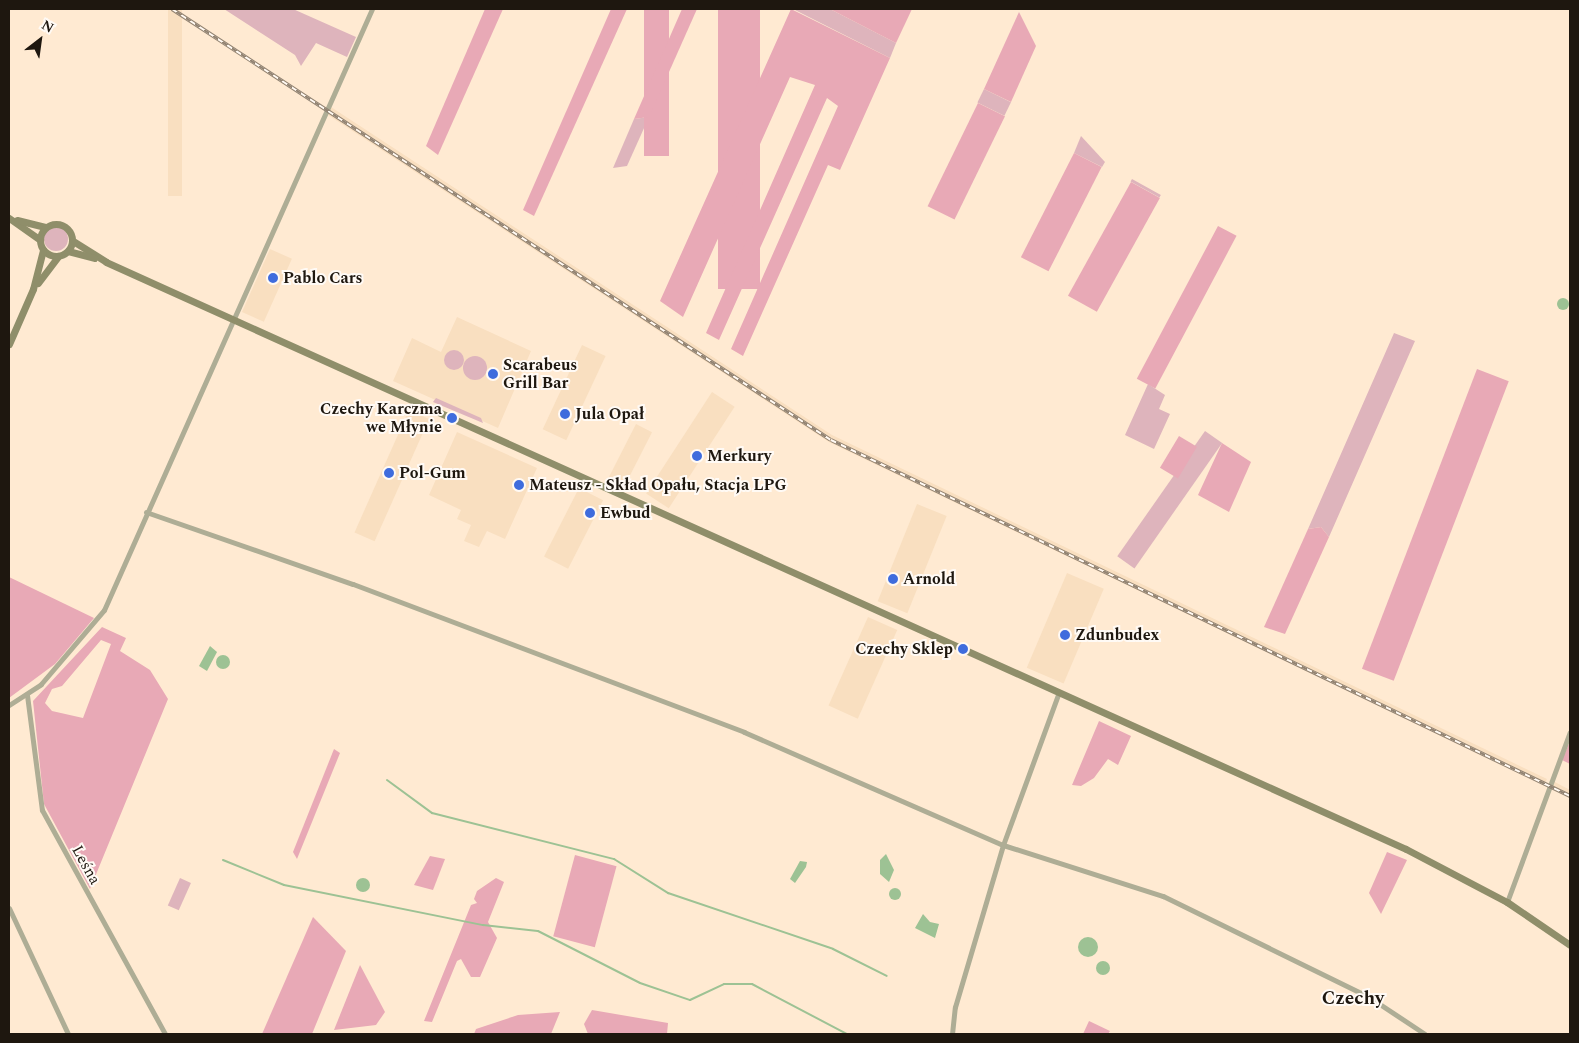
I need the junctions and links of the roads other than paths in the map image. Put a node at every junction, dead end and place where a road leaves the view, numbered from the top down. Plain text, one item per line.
1 (372, 9) edge
2 (9, 218) edge
3 (45, 227) junction
4 (40, 240) junction
5 (72, 241) junction
6 (43, 250) junction
7 (68, 251) junction
8 (58, 256) junction
9 (106, 262) junction
10 (33, 289) junction
11 (233, 319) junction
12 (9, 344) edge
13 (146, 512) junction
14 (1059, 692) junction
15 (27, 695) junction
16 (9, 705) edge
17 (1570, 732) edge
18 (1003, 845) junction
19 (1507, 902) junction
20 (9, 908) edge
21 (1570, 945) edge
22 (68, 1034) edge
23 (165, 1034) edge
24 (952, 1034) edge
25 (1425, 1034) edge

1 - 11 street
2 - 3 main road
2 - 4 main road
3 - 4 main road
3 - 5 main road
4 - 6 main road
5 - 7 main road
5 - 9 main road
6 - 8 main road
6 - 10 main road
7 - 8 main road
7 - 9 main road
8 - 10 main road
9 - 11 main road
10 - 12 main road
11 - 13 street
11 - 14 main road
13 - 15 street
13 - 18 street
14 - 18 street
14 - 19 main road
15 - 16 street
15 - 23 street, Leśna
17 - 19 street
18 - 24 street
18 - 25 street
19 - 21 main road
20 - 22 street

